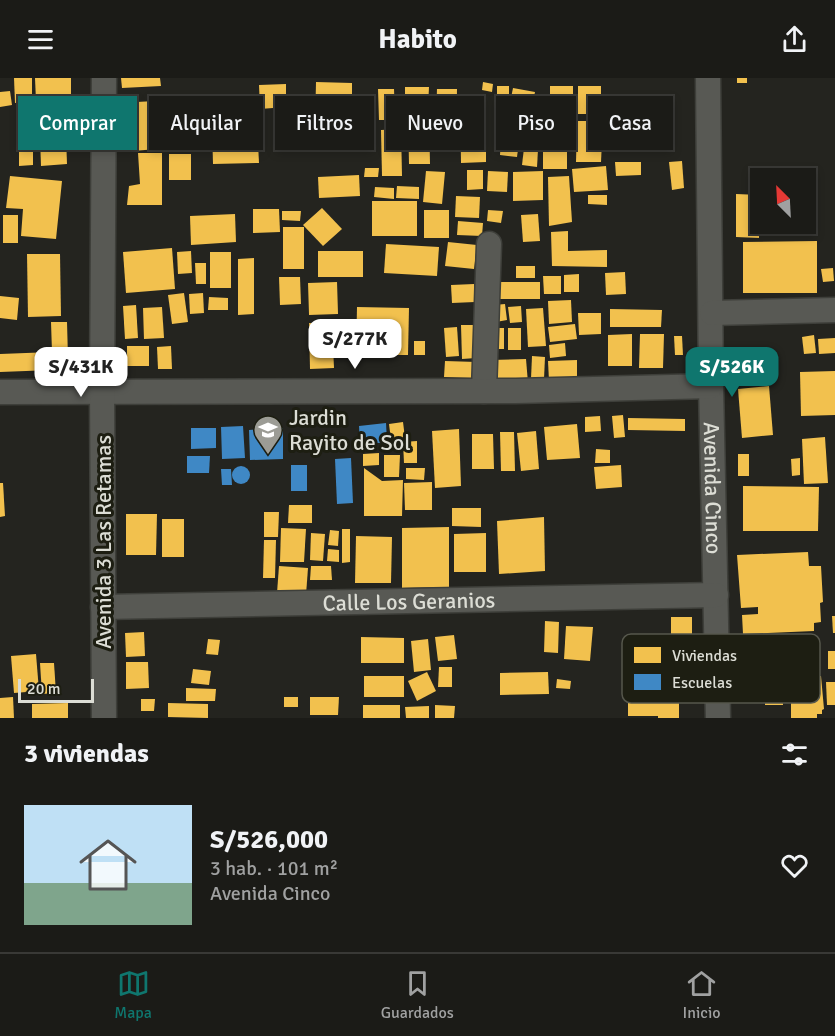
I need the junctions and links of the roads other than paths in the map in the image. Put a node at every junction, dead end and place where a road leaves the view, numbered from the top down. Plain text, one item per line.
1 (104, 78) edge
2 (708, 78) edge
3 (489, 244) dead end
4 (835, 310) edge
5 (712, 313) junction
6 (711, 386) junction
7 (102, 390) junction
8 (484, 391) junction
9 (0, 392) edge
10 (716, 595) junction
11 (103, 607) junction
12 (717, 634) edge
13 (718, 703) edge
14 (104, 718) edge
15 (718, 718) edge

1 - 7 street, Avenida 3 Las Retamas
2 - 5 street, Avenida Cinco
3 - 8 street
4 - 5 street
5 - 6 street, Avenida Cinco
6 - 8 street
6 - 10 street, Avenida Cinco
7 - 8 street
7 - 9 street
7 - 11 street, Avenida 3 Las Retamas
10 - 11 street, Calle Los Geranios
10 - 12 street, Avenida Cinco
11 - 14 street, Avenida 3 Las Retamas
13 - 15 street, Avenida Cinco

